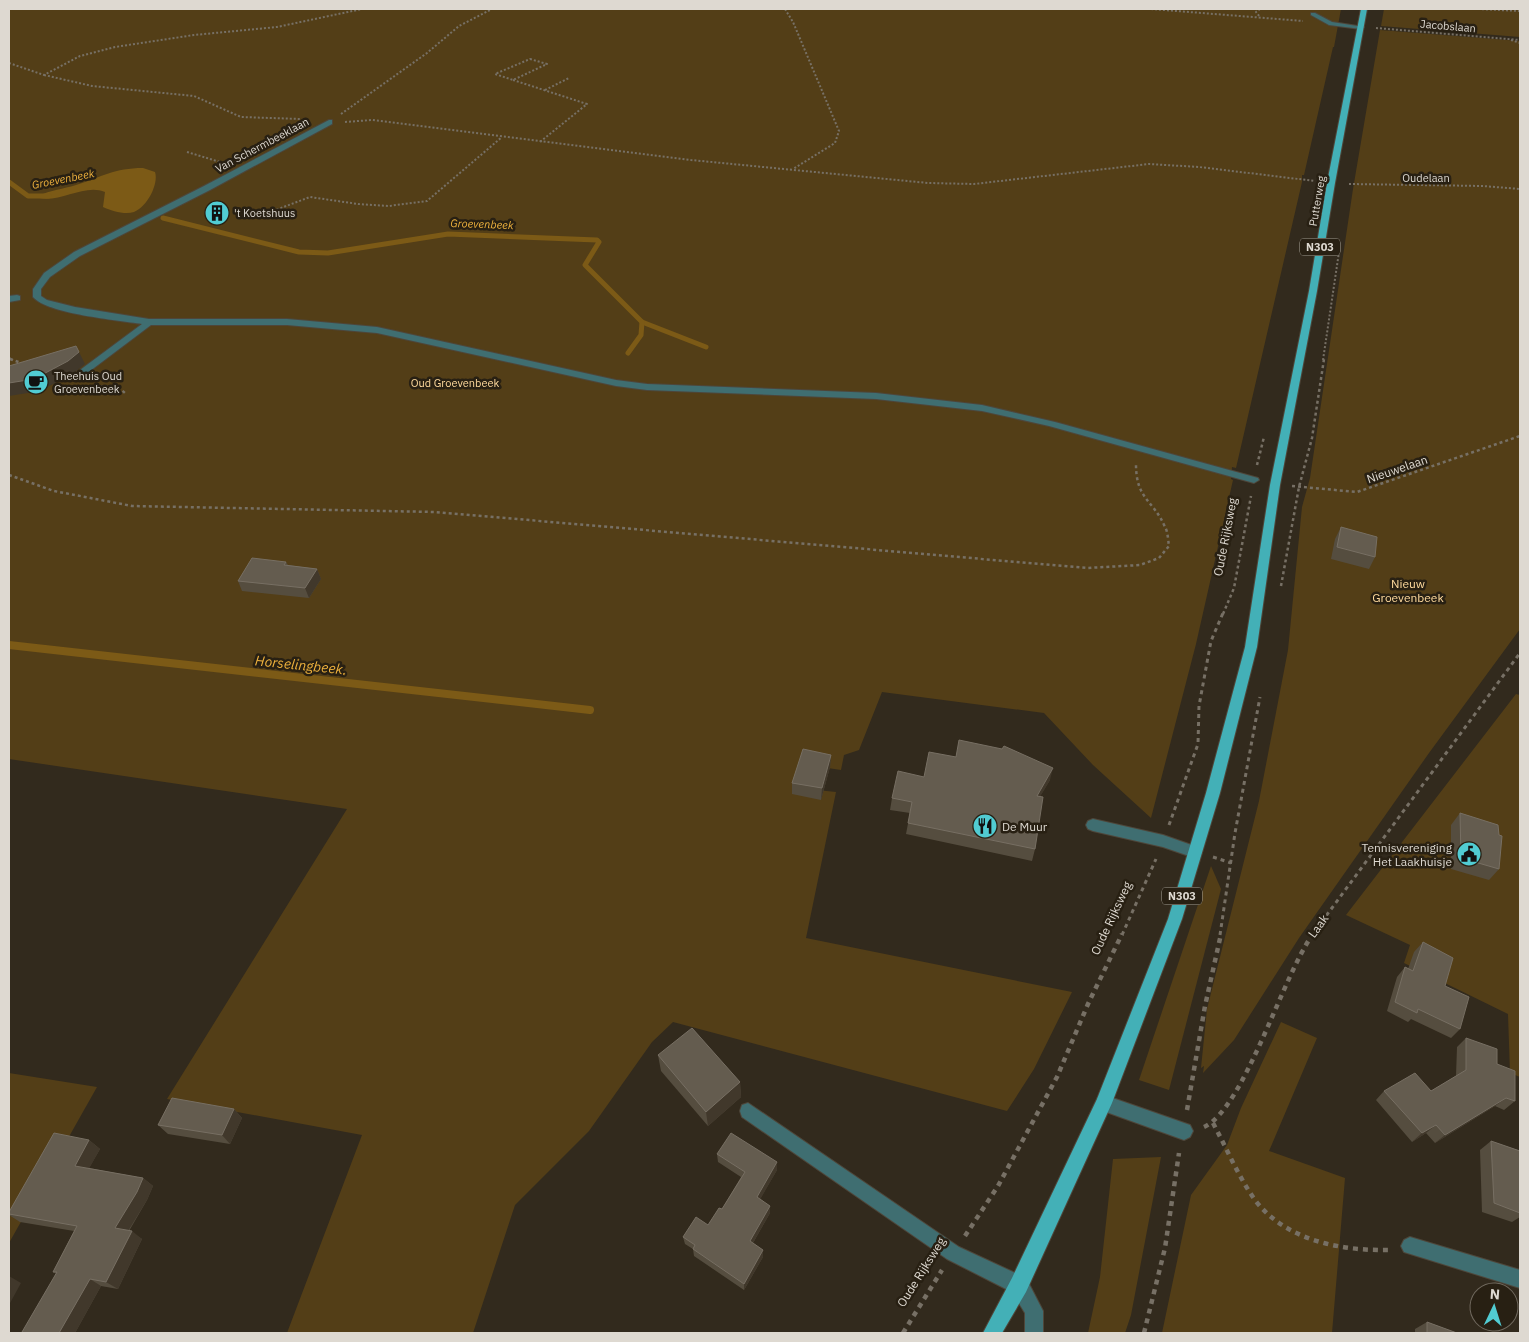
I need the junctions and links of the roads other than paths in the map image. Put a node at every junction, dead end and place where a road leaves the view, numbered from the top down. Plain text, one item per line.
1 (1364, 9) edge
2 (1313, 14) dead end
3 (1361, 27) junction
4 (329, 122) road end
5 (149, 322) junction
6 (79, 375) dead end
7 (1254, 480) road end
8 (1093, 825) dead end
9 (1195, 852) junction
10 (1104, 1103) junction
11 (748, 1111) dead end
12 (1184, 1131) road end
13 (1410, 1246) road end
14 (1520, 1279) edge
15 (1019, 1284) junction
16 (992, 1333) edge
17 (1034, 1333) edge

1 - 3 main road, Putterweg / N303
2 - 3 street
3 - 9 main road, Putterweg / N303
4 - 5 street, Van Schermbeeklaan
5 - 6 street
5 - 7 street
8 - 9 street
9 - 10 main road, N303
10 - 12 street
10 - 15 main road, N303
11 - 15 street
13 - 14 street
15 - 16 main road, N303
15 - 17 street

